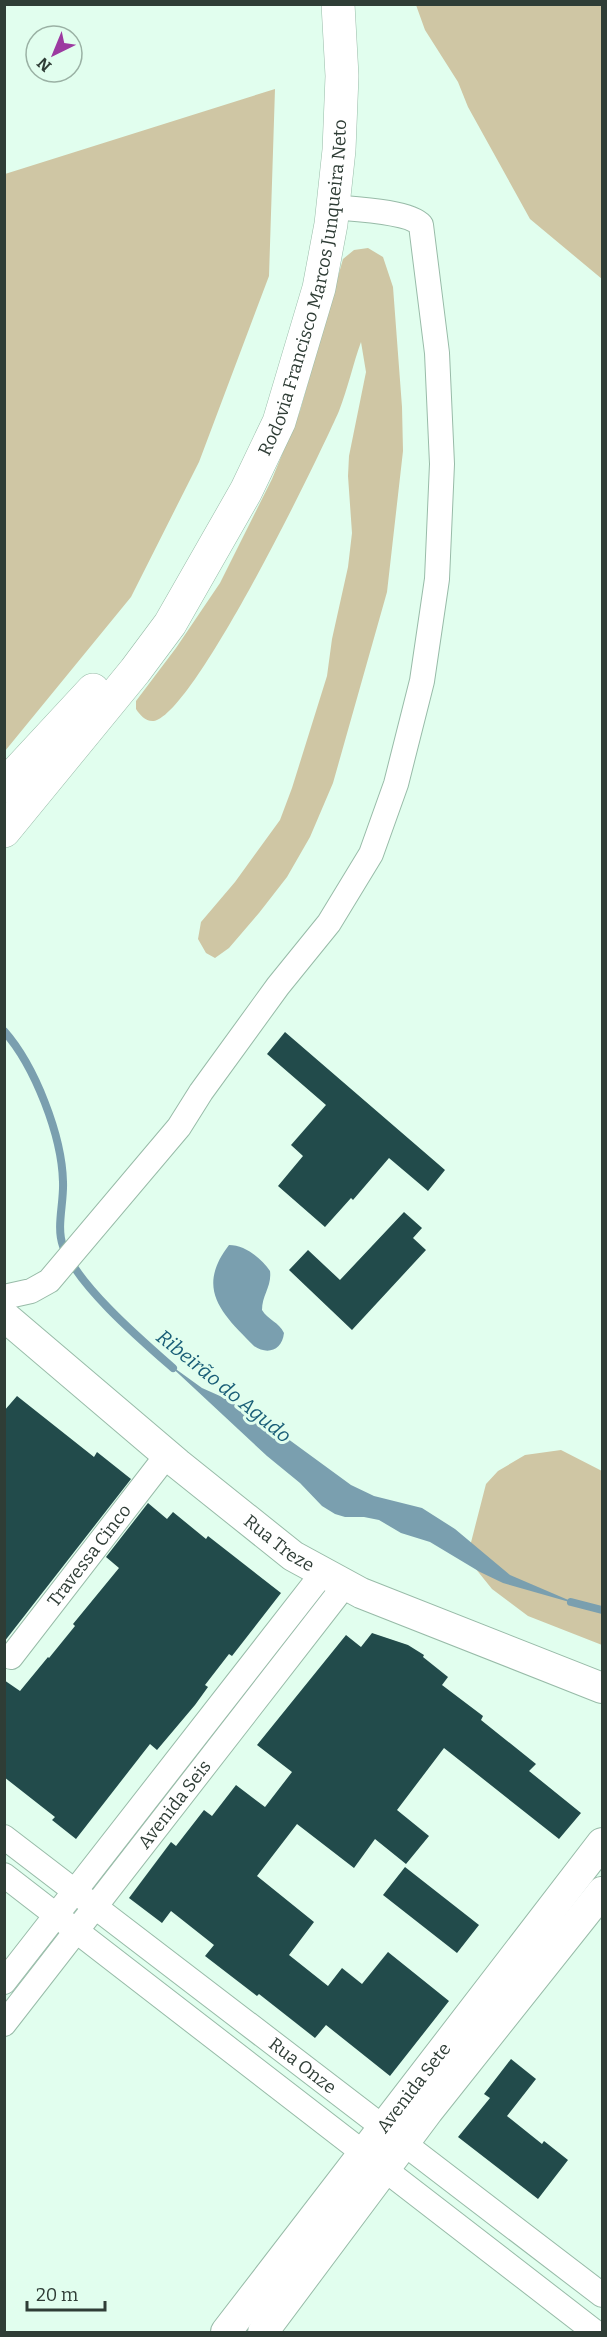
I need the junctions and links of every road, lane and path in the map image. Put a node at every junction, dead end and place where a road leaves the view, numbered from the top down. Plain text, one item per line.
1 (338, 4) edge
2 (332, 207) junction
3 (209, 558) junction
4 (4, 786) edge
5 (4, 831) edge
6 (4, 1297) edge
7 (4, 1316) edge
8 (167, 1455) junction
9 (333, 1579) junction
10 (11, 1657) dead end
11 (603, 1688) edge
12 (227, 1695) junction
13 (246, 1711) junction
14 (191, 1742) junction
15 (209, 1759) junction
16 (4, 1837) edge
17 (603, 1843) edge
18 (4, 1875) edge
19 (75, 1891) junction
20 (603, 1892) edge
21 (94, 1905) junction
22 (57, 1914) junction
23 (76, 1930) junction
24 (4, 1982) edge
25 (4, 2024) edge
26 (393, 2135) junction
27 (374, 2161) junction
28 (603, 2295) edge
29 (226, 2332) edge
30 (263, 2332) edge
31 (595, 2332) edge

1 - 2 main road, Rodovia Francisco Marcos Junqueira Neto
2 - 3 main road, Rodovia Francisco Marcos Junqueira Neto
2 - 6 street
3 - 4 main road, Rodovia Francisco Marcos Junqueira Neto
3 - 5 main road, Rodovia Francisco Marcos Junqueira Neto
7 - 8 street, Rua Treze
8 - 9 street, Rua Treze
8 - 10 street, Travessa Cinco
9 - 11 street, Rua Treze
9 - 12 street, Avenida Seis
9 - 13 street, Avenida Seis
12 - 13 street
12 - 14 street, Avenida Seis
13 - 15 street, Avenida Seis
14 - 15 street
14 - 19 street, Avenida Seis
15 - 21 street, Avenida Seis
16 - 19 street, Rua Onze
17 - 26 street, Avenida Sete
18 - 22 street, Rua Onze
19 - 21 street, Rua Onze
19 - 22 street, Avenida Seis
20 - 26 street, Avenida Sete
21 - 23 street, Avenida Seis
21 - 26 street, Rua Onze
22 - 23 street, Rua Onze
22 - 24 street, Avenida Seis
23 - 25 street, Avenida Seis
23 - 27 street, Rua Onze
26 - 27 street, Avenida Sete
26 - 28 street, Rua Onze
27 - 29 street, Avenida Sete
27 - 30 street, Avenida Sete
27 - 31 street, Rua Onze

